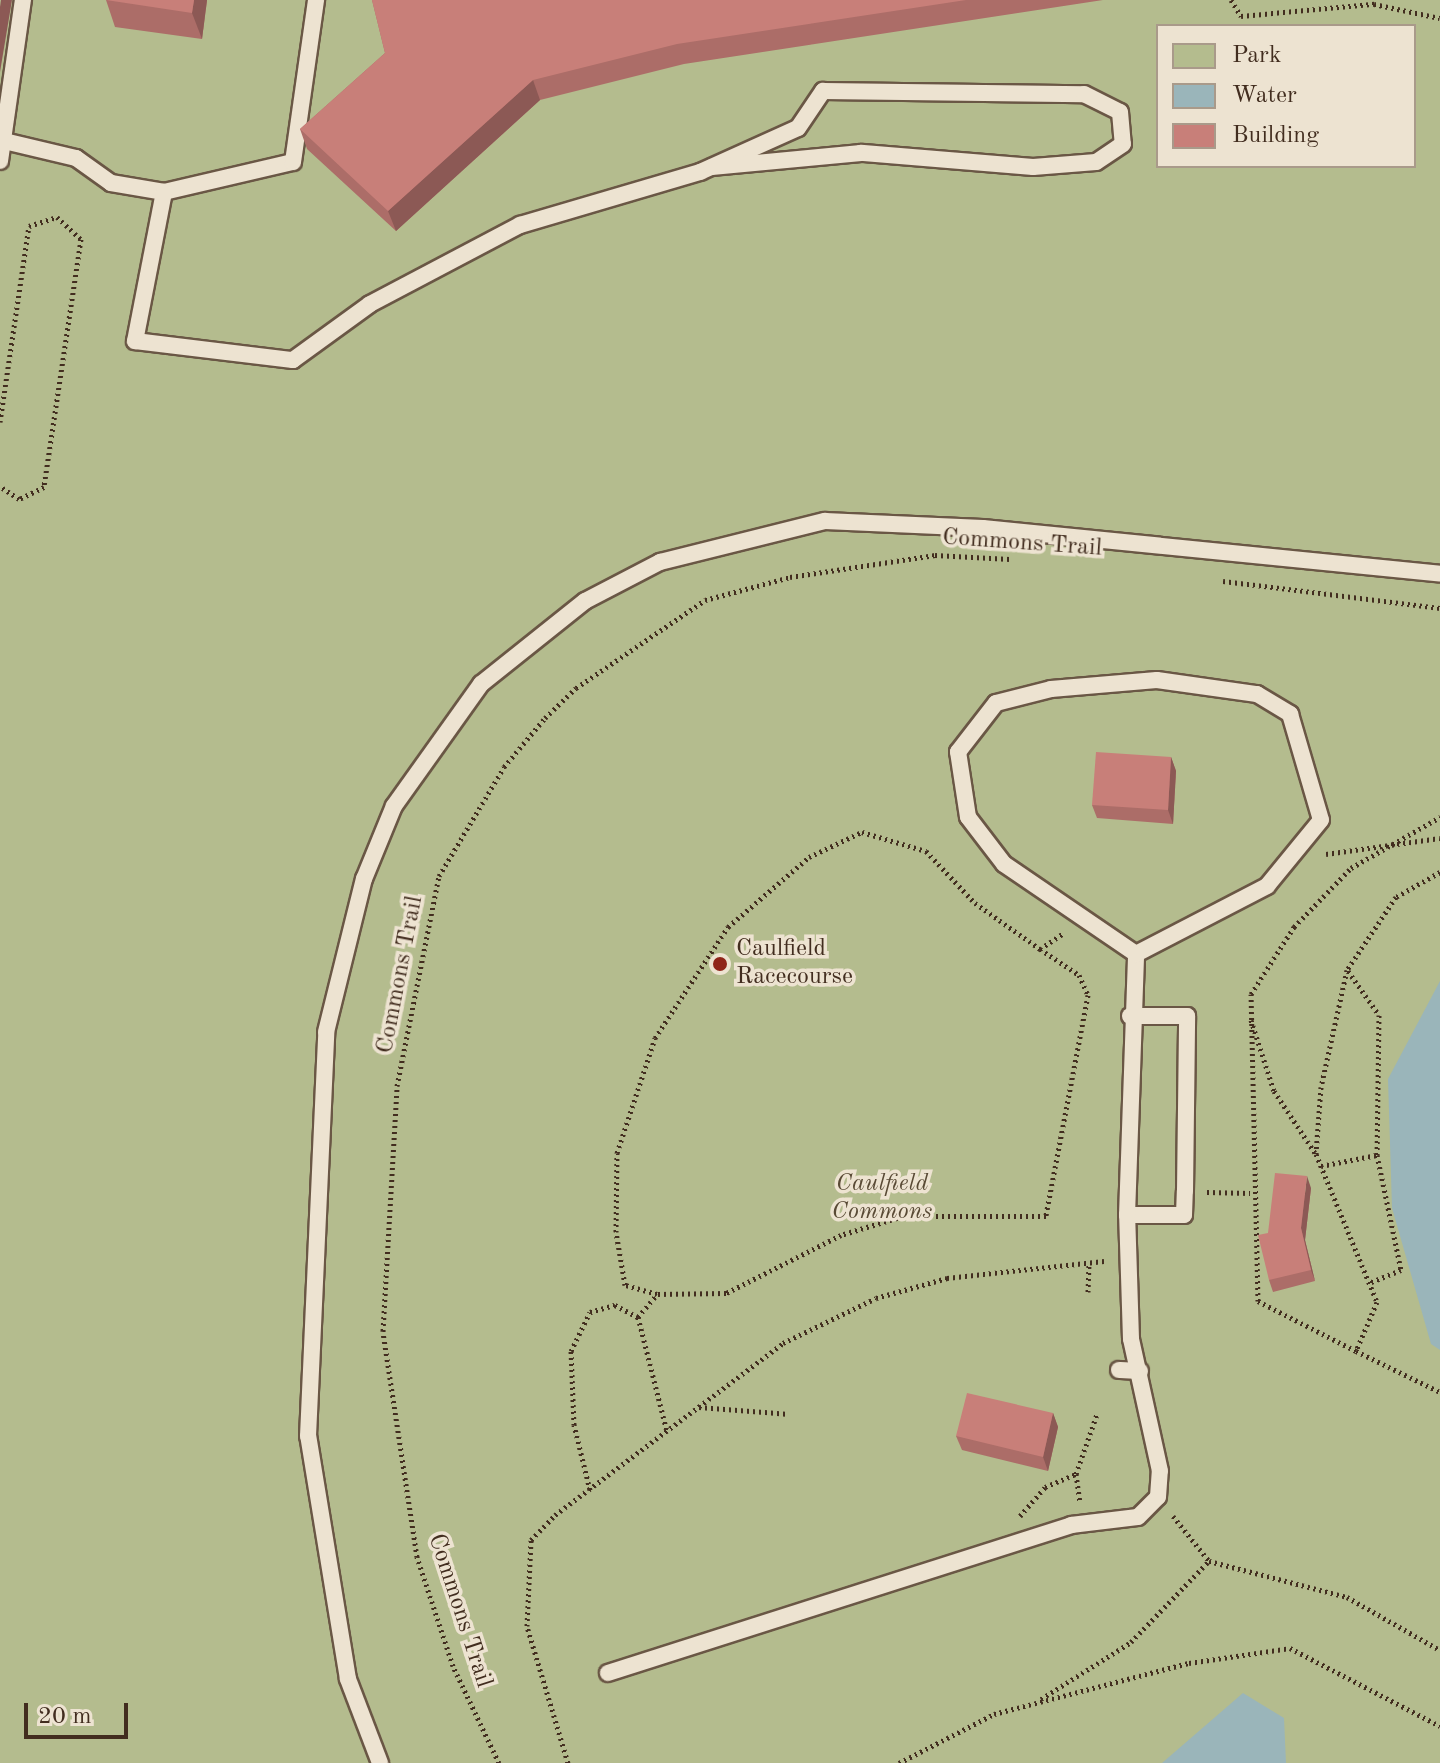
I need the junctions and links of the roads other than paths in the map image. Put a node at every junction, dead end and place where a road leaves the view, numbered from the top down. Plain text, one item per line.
1 (23, 0) edge
2 (316, 0) edge
3 (1, 140) edge
4 (0, 161) edge
5 (712, 167) junction
6 (164, 192) junction
7 (1440, 574) edge
8 (1136, 954) junction
9 (1130, 1016) junction
10 (1127, 1215) junction
11 (1119, 1370) dead end
12 (1140, 1371) junction
13 (608, 1673) dead end
14 (380, 1763) edge

1 - 3 lane
2 - 6 lane
3 - 4 lane
3 - 6 lane
5 - 5 lane
5 - 6 lane
7 - 14 lane
8 - 8 lane
8 - 9 lane
9 - 10 lane
9 - 10 lane
10 - 12 lane
11 - 12 lane
12 - 13 lane

